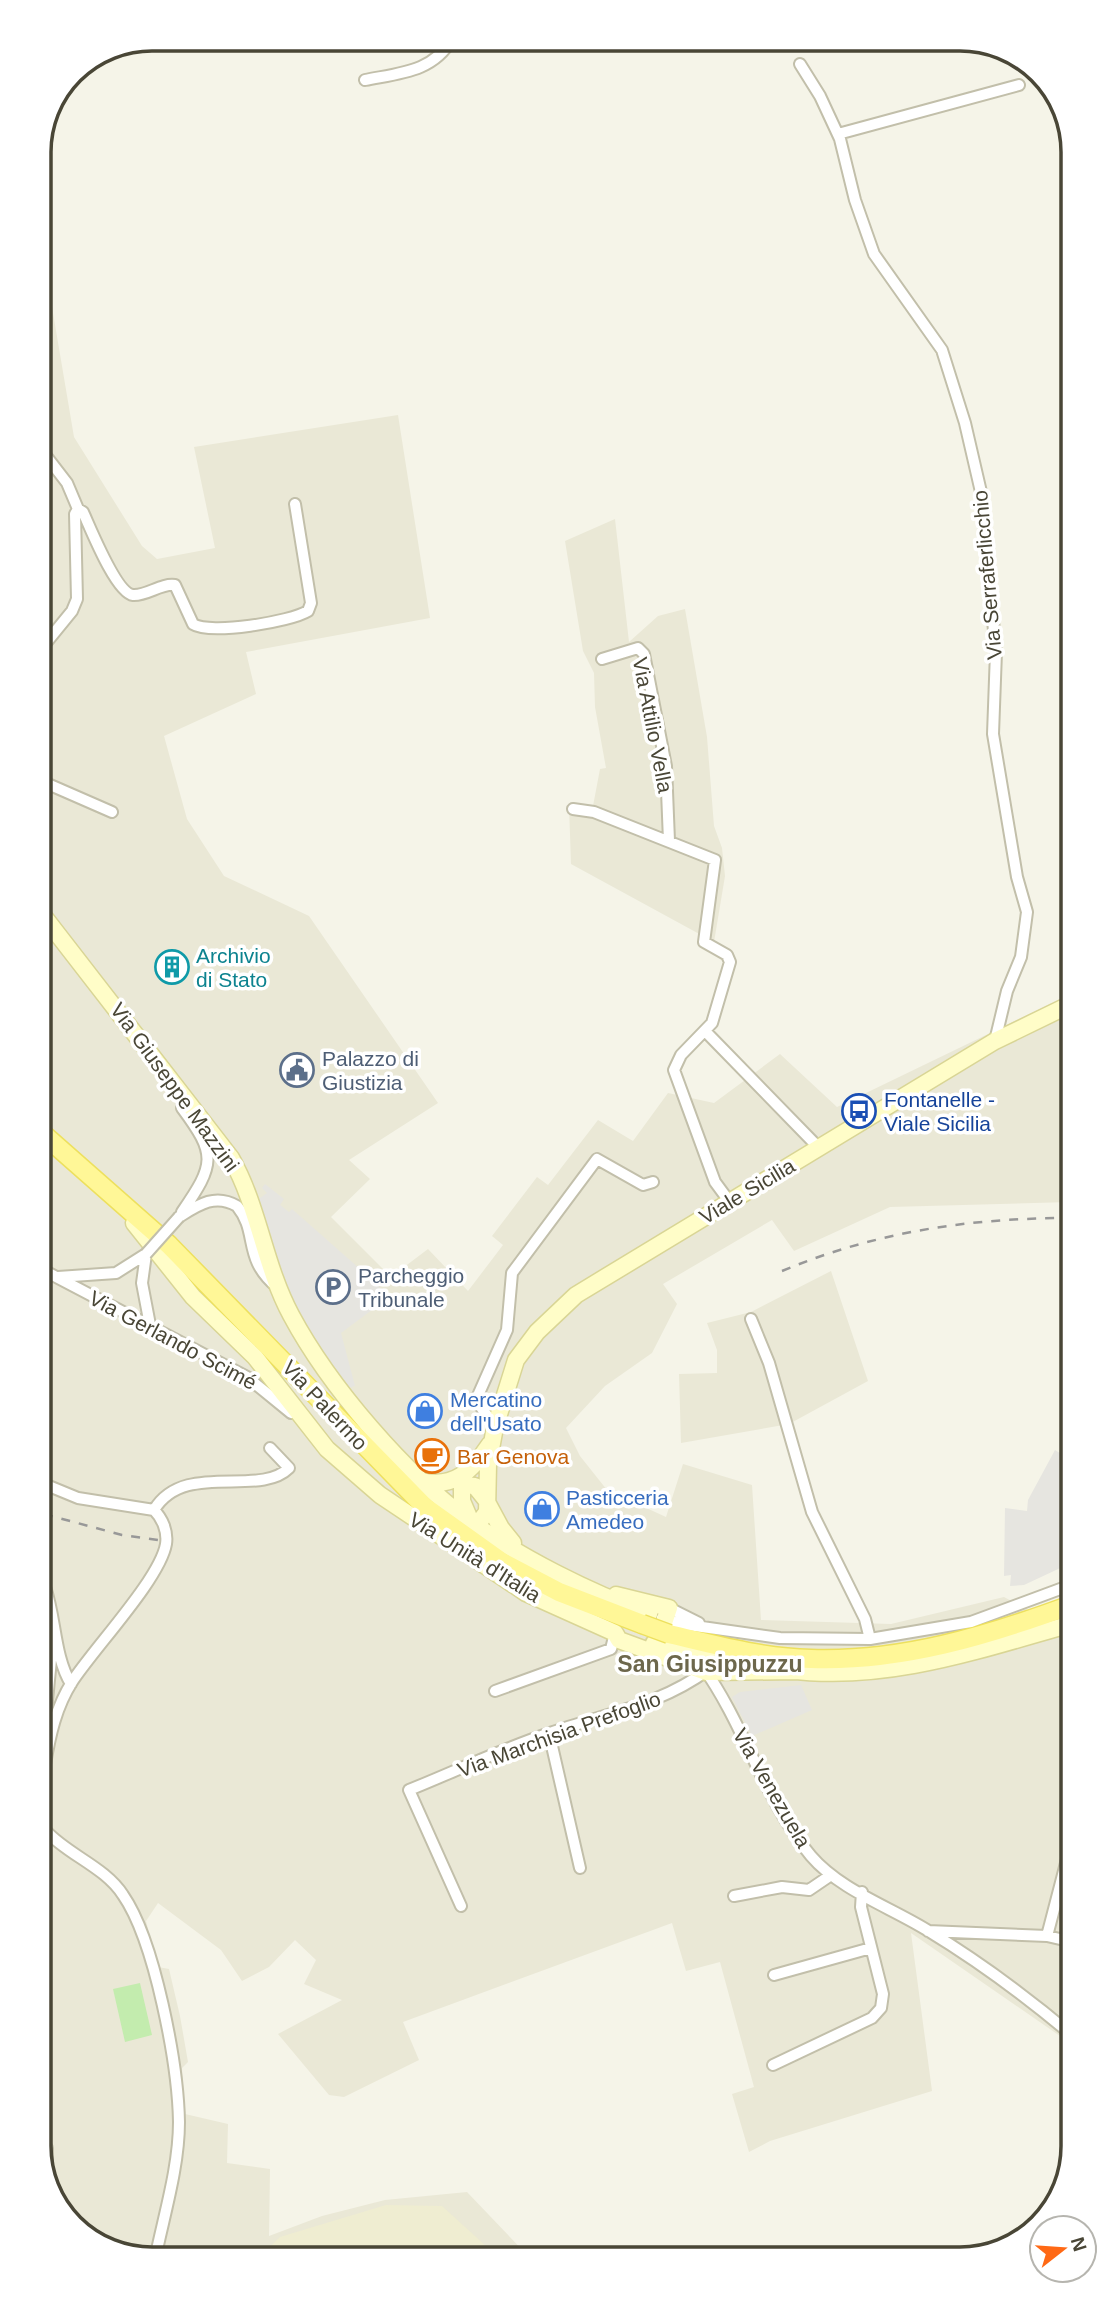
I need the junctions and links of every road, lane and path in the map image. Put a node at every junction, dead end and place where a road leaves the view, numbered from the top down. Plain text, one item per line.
1 (444, 51) edge
2 (800, 64) dead end
3 (365, 80) dead end
4 (1019, 85) dead end
5 (838, 134) junction
6 (51, 462) edge
7 (295, 504) dead end
8 (78, 509) junction
9 (51, 637) edge
10 (602, 659) dead end
11 (51, 785) edge
12 (572, 809) dead end
13 (113, 812) dead end
14 (669, 841) junction
15 (51, 925) edge
16 (1061, 1009) edge
17 (706, 1032) junction
18 (995, 1041) junction
19 (183, 1093) junction
20 (51, 1129) edge
21 (51, 1141) edge
22 (819, 1148) junction
23 (51, 1150) edge
24 (94, 1180) junction
25 (653, 1182) dead end
26 (729, 1201) junction
27 (179, 1217) junction
28 (146, 1254) junction
29 (51, 1275) edge
30 (55, 1277) junction
31 (278, 1288) junction
32 (751, 1319) dead end
33 (150, 1325) junction
34 (257, 1333) junction
35 (318, 1396) junction
36 (494, 1433) junction
37 (270, 1448) dead end
38 (327, 1449) junction
39 (465, 1480) junction
40 (428, 1483) junction
41 (51, 1487) edge
42 (487, 1501) junction
43 (154, 1510) junction
44 (471, 1522) junction
45 (525, 1554) junction
46 (1061, 1589) edge
47 (51, 1608) edge
48 (1061, 1608) edge
49 (55, 1622) junction
50 (645, 1625) junction
51 (665, 1626) junction
52 (1061, 1627) edge
53 (615, 1633) junction
54 (870, 1639) junction
55 (51, 1652) edge
56 (688, 1659) junction
57 (752, 1666) junction
58 (706, 1671) junction
59 (797, 1671) junction
60 (690, 1683) junction
61 (71, 1684) junction
62 (495, 1691) dead end
63 (549, 1733) junction
64 (51, 1734) edge
65 (51, 1835) edge
66 (580, 1868) dead end
67 (831, 1875) junction
68 (1061, 1882) edge
69 (862, 1892) junction
70 (734, 1896) dead end
71 (461, 1906) dead end
72 (928, 1931) junction
73 (1047, 1936) junction
74 (1061, 1939) edge
75 (871, 1948) junction
76 (774, 1975) dead end
77 (1061, 2026) edge
78 (773, 2065) dead end
79 (157, 2247) edge

1 - 3 street
2 - 5 street, Via Serraferlicchio
4 - 5 street
5 - 18 street, Via Serraferlicchio
6 - 8 street
7 - 8 street
8 - 9 street
10 - 14 street, Via Attilio Vella
11 - 13 street
12 - 14 street
14 - 17 street
15 - 19 street, Via Giuseppe Mazzini
16 - 18 street, Viale Sicilia
17 - 22 street
17 - 26 street
18 - 22 street, Viale Sicilia
19 - 27 street
19 - 31 street, Via Giuseppe Mazzini
20 - 34 main road
21 - 24 main road, Via Palermo
22 - 26 street, Viale Sicilia
23 - 24 main road
24 - 34 main road, Via Palermo
24 - 38 street, Via Unità d'Italia
25 - 36 street
26 - 36 street, Viale Sicilia
27 - 28 street, bridge
27 - 31 street
28 - 30 street
28 - 33 street
29 - 30 street, Via Gerlando Scimé
30 - 33 street, Via Gerlando Scimé
31 - 40 street, Via Giuseppe Mazzini
32 - 54 street
33 - 38 street, Via Gerlando Scimé
34 - 35 main road, Via Palermo
35 - 40 street
35 - 50 main road, Via Palermo
36 - 39 street
36 - 42 street
37 - 43 street
38 - 53 street, Via Unità d'Italia
39 - 40 street
39 - 42 street
39 - 44 street
40 - 44 street, Via Giuseppe Mazzini
41 - 43 street
42 - 44 street
42 - 45 street, Via Giuseppe Mazzini
43 - 61 street
44 - 45 street, Via Giuseppe Mazzini
45 - 50 street, Via Giuseppe Mazzini
46 - 54 street, Via Giuseppe Mazzini
47 - 49 street
48 - 51 main road, Via Palermo
49 - 55 street
49 - 61 street
50 - 51 main road, Via Palermo, bridge
50 - 51 street, Via Giuseppe Mazzini
50 - 53 street, Via Unità d'Italia
50 - 56 street, Via Unità d'Italia
51 - 54 street, Via Giuseppe Mazzini
51 - 56 street, Via Unità d'Italia
52 - 59 street, Via Unità d'Italia
53 - 62 street
56 - 57 street, Via Unità d'Italia
56 - 58 street, Via Unità d'Italia
56 - 60 street
57 - 58 street
57 - 59 street, Via Unità d'Italia
58 - 59 street, Via Unità d'Italia
58 - 60 street, Via Marchisia Prefoglio
58 - 67 street, Via Venezuela
60 - 63 street, Via Marchisia Prefoglio
61 - 64 street
63 - 66 street
63 - 71 street, Via Marchisia Prefoglio
65 - 79 street
67 - 69 street, Via Venezuela
67 - 70 street
68 - 73 street
69 - 72 street, Via Venezuela
69 - 75 street
72 - 73 street, Via Venezuela
72 - 77 street, Via Venezuela
73 - 74 street, Via Venezuela
75 - 76 street
75 - 78 street

